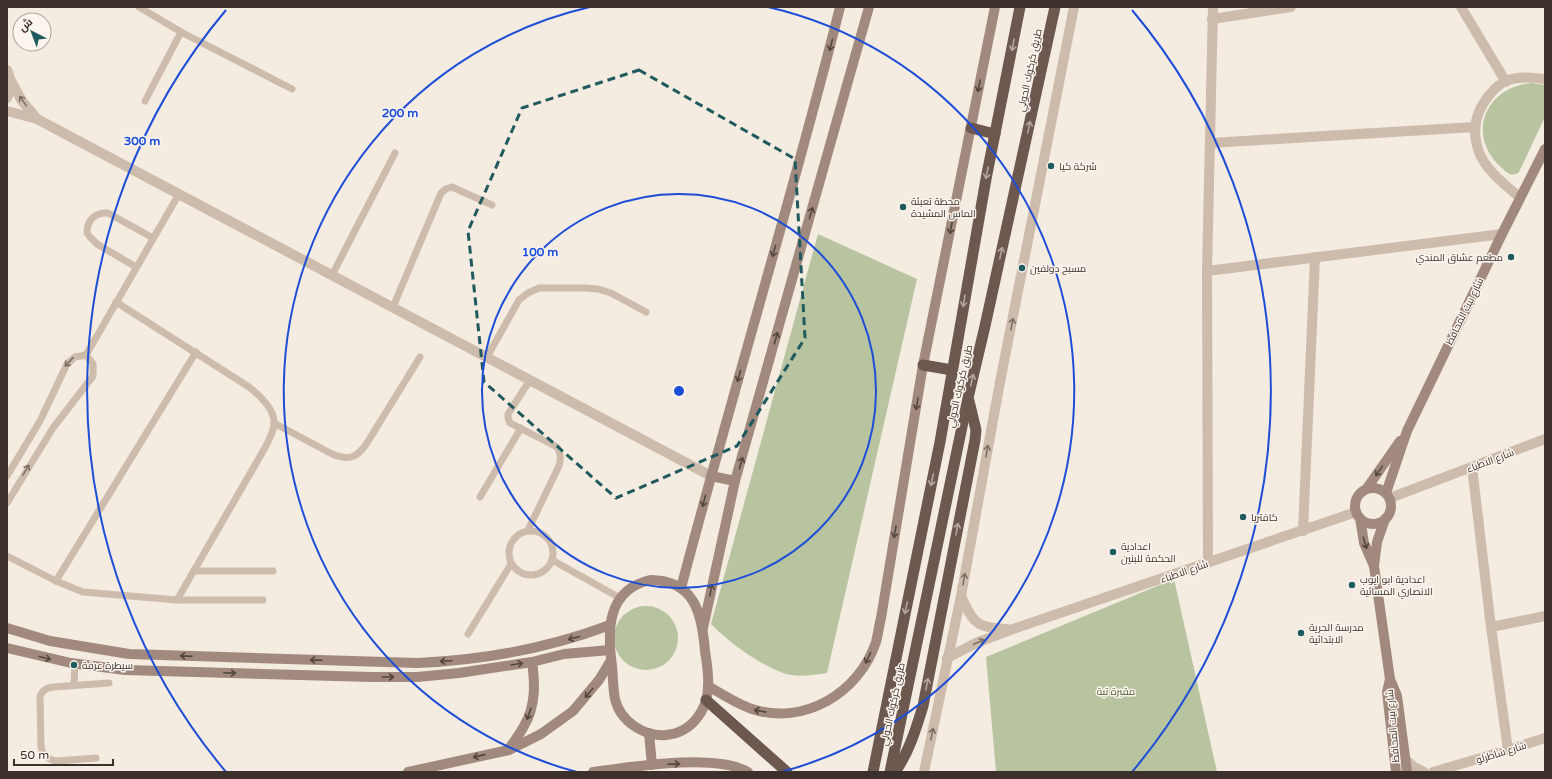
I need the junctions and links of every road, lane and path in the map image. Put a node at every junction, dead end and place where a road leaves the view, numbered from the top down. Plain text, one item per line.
1 (139, 7) edge
2 (840, 7) edge
3 (869, 7) edge
4 (995, 7) edge
5 (1020, 7) edge
6 (1055, 7) edge
7 (1074, 7) edge
8 (1213, 7) edge
9 (1291, 7) edge
10 (1461, 7) edge
11 (1212, 19) junction
12 (181, 32) junction
13 (7, 70) edge
14 (1545, 79) edge
15 (11, 81) junction
16 (1506, 82) junction
17 (292, 89) dead end
18 (7, 98) edge
19 (145, 101) dead end
20 (7, 111) edge
21 (37, 119) junction
22 (1475, 127) junction
23 (971, 128) junction
24 (995, 134) junction
25 (1210, 143) junction
26 (1545, 149) edge
27 (395, 153) dead end
28 (179, 194) junction
29 (1520, 198) junction
30 (492, 205) dead end
31 (1502, 234) junction
32 (154, 238) junction
33 (1315, 257) junction
34 (136, 267) junction
35 (1206, 271) junction
36 (332, 275) junction
37 (116, 302) junction
38 (393, 307) junction
39 (646, 312) dead end
40 (196, 352) junction
41 (86, 355) junction
42 (420, 357) dead end
43 (487, 357) junction
44 (924, 365) junction
45 (952, 370) junction
46 (530, 380) junction
47 (968, 398) junction
48 (274, 423) junction
49 (521, 428) junction
50 (1407, 431) junction
51 (1545, 439) edge
52 (1472, 467) junction
53 (7, 476) edge
54 (711, 476) junction
55 (735, 481) junction
56 (1367, 488) junction
57 (1388, 496) junction
58 (480, 497) dead end
59 (7, 503) edge
60 (1358, 515) junction
61 (1385, 519) junction
62 (528, 530) junction
63 (1303, 531) junction
64 (7, 556) edge
65 (552, 560) junction
66 (1208, 563) junction
67 (511, 564) junction
68 (1374, 566) junction
69 (194, 571) junction
70 (272, 571) dead end
71 (56, 581) junction
72 (681, 588) junction
73 (961, 596) junction
74 (620, 598) junction
75 (177, 600) junction
76 (263, 600) dead end
77 (1545, 616) edge
78 (610, 625) junction
79 (1491, 627) junction
80 (7, 628) edge
81 (703, 628) junction
82 (1013, 629) junction
83 (468, 634) dead end
84 (7, 648) edge
85 (610, 655) junction
86 (947, 658) junction
87 (370, 662) junction
88 (532, 662) junction
89 (75, 664) junction
90 (371, 677) junction
91 (1390, 679) junction
92 (109, 683) dead end
93 (74, 685) junction
94 (708, 686) junction
95 (706, 700) junction
96 (649, 733) junction
97 (1545, 738) edge
98 (509, 750) junction
99 (1508, 750) junction
100 (96, 758) dead end
101 (1405, 759) junction
102 (652, 765) junction
103 (408, 772) edge
104 (593, 772) edge
105 (748, 772) edge
106 (787, 772) edge
107 (873, 772) edge
108 (890, 772) edge
109 (895, 772) edge
110 (924, 772) edge
111 (1396, 772) edge
112 (1407, 772) edge
113 (1424, 772) edge
114 (1434, 772) edge

1 - 12 lane
2 -> 54 main road
55 -> 3 main road
4 -> 23 main road
5 -> 24 highway, طريق كركوك الحولي
47 -> 6 highway, طريق كركوك الحولي
73 -> 7 street
8 - 11 street
9 - 11 street
10 - 16 street
11 - 25 street
12 - 17 lane
12 - 19 lane
13 - 15 street
14 - 16 street
15 - 18 street
21 -> 15 street
16 - 22 street
20 - 21 street
21 - 28 street
22 - 25 street
22 - 29 street
23 - 24 highway
23 -> 44 main road
24 -> 45 highway, طريق كركوك الحولي
25 - 35 street
26 - 29 main road, شارع بيت المحافظ
27 - 36 lane
28 - 32 lane
28 - 36 street
29 - 31 main road, شارع بيت المحافظ
30 - 38 lane
31 - 33 street
31 - 50 main road, شارع بيت المحافظ
32 - 34 lane
32 - 34 lane
33 - 35 street
33 - 63 street
34 - 37 lane
35 - 66 street
36 - 38 street
37 - 40 lane
37 - 41 lane
38 - 43 street
39 - 43 lane
40 - 48 lane
40 - 71 lane
41 -> 53 lane
59 -> 41 lane
42 - 48 lane
43 - 46 street
44 - 45 highway
44 -> 94 main road
45 -> 107 highway, طريق كركوك الحولي
46 - 49 lane
46 - 54 street
47 - 108 highway, طريق كركوك الحولي
109 -> 47 highway
48 - 69 lane
49 - 58 lane
49 - 62 lane
50 -> 56 main road, شارع بيت المحافظ
50 - 57 main road, شارع بيت المحافظ
51 - 52 street, شارع الاطباء
52 - 57 street, شارع الاطباء
52 - 79 street
54 - 55 main road
54 -> 72 main road
81 -> 55 main road
56 - 57 main road
56 - 60 main road, شارع بيت المحافظ
57 - 61 main road, شارع بيت المحافظ
60 - 61 main road
60 - 63 street, شارع الاطباء
60 -> 68 main road, شارع بيت المحافظ
61 - 68 main road, شارع بيت المحافظ
62 - 65 lane
62 - 67 lane
63 - 66 street, شارع الاطباء
64 - 71 lane
65 - 67 lane
65 - 74 lane
66 - 82 street, شارع الاطباء
67 - 83 lane
68 - 91 main road, شارع بيت المحافظ
69 - 70 lane
69 - 75 lane
71 - 75 lane
72 - 74 main road
72 - 81 main road
73 - 82 street, شارع الاطباء
73 - 86 street
74 - 78 main road
75 - 76 lane
77 - 79 street
78 - 85 main road
78 -> 87 main road
79 - 99 street
87 -> 80 main road
81 - 94 main road
86 -> 82 street, شارع الاطباء
84 -> 89 main road
85 - 88 main road
85 - 96 main road
85 -> 98 main road
110 -> 86 street
87 - 90 main road
90 -> 88 main road
88 -> 98 main road
89 -> 90 main road
89 - 93 lane
91 - 101 main road, شارع بيت المحافظ
91 - 111 main road, شارع بيت المحافظ
92 - 93 lane
93 - 100 lane
94 - 95 main road
95 - 96 main road
95 - 106 highway
96 - 102 main road
97 - 99 street, شارع شاطرلو
98 -> 103 main road
99 - 114 street, شارع شاطرلو
101 - 112 main road, شارع بيت المحافظ
101 - 113 street
102 - 104 main road
102 -> 105 main road

